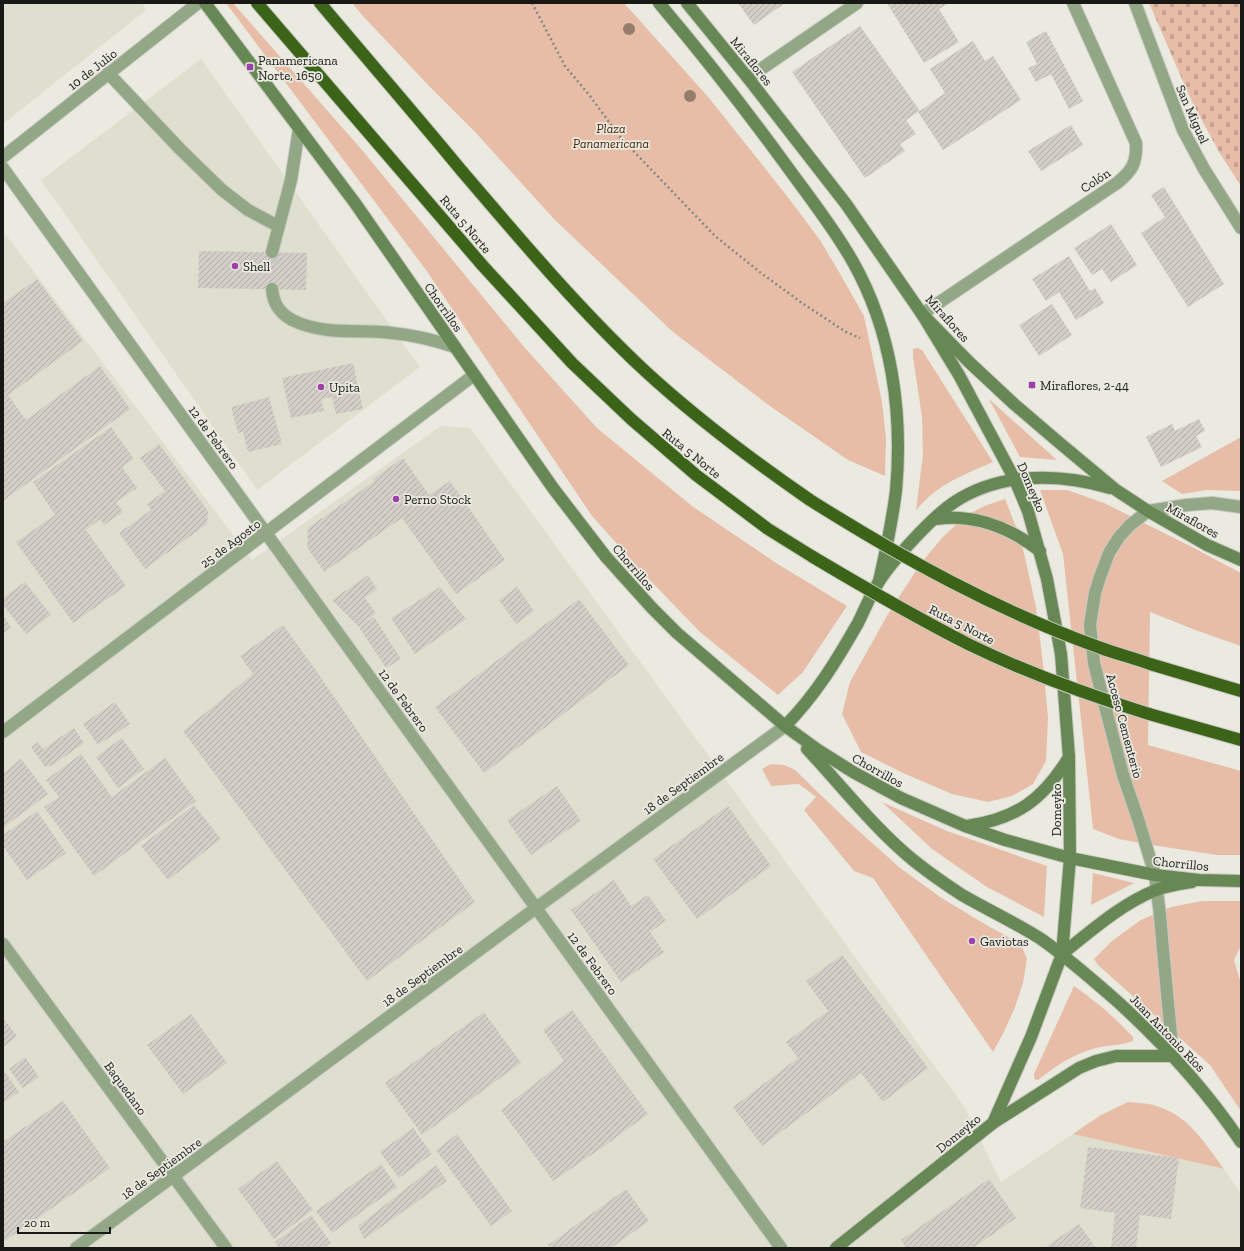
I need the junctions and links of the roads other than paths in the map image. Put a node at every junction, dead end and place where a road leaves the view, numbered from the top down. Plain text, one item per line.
1 (198, 3) edge
2 (205, 3) edge
3 (257, 3) edge
4 (320, 3) edge
5 (659, 3) edge
6 (687, 3) edge
7 (857, 3) edge
8 (1073, 3) edge
9 (1135, 3) edge
10 (108, 74) junction
11 (748, 78) junction
12 (299, 129) junction
13 (3, 157) edge
14 (3, 168) edge
15 (278, 226) junction
16 (1241, 228) edge
17 (272, 252) dead end
18 (272, 290) dead end
19 (922, 314) junction
20 (455, 347) junction
21 (474, 375) junction
22 (1015, 480) junction
23 (1116, 490) junction
24 (1241, 507) edge
25 (1148, 511) junction
26 (935, 519) junction
27 (266, 533) junction
28 (1040, 551) junction
29 (1241, 560) edge
30 (879, 581) junction
31 (1241, 691) edge
32 (785, 726) junction
33 (3, 732) edge
34 (1241, 740) edge
35 (1069, 758) junction
36 (965, 826) junction
37 (1070, 858) junction
38 (1155, 875) junction
39 (1200, 880) junction
40 (1241, 881) edge
41 (1157, 890) junction
42 (536, 908) junction
43 (3, 944) edge
44 (1062, 954) junction
45 (1173, 1056) junction
46 (993, 1123) junction
47 (1241, 1142) edge
48 (173, 1176) junction
49 (76, 1248) edge
50 (226, 1248) edge
51 (781, 1248) edge
52 (836, 1248) edge

1 - 10 street, 10 de Julio
2 - 12 main road, Chorrillos
3 - 34 highway, Ruta 5 Norte, bridge
4 - 31 highway, bridge
5 - 30 main road
6 - 11 main road, Miraflores
7 - 11 street
8 - 19 street, Colón
9 - 16 street, San Miguel
10 - 13 street, 10 de Julio
10 - 15 street
11 - 19 main road, Miraflores
12 - 15 street
12 - 20 main road, Chorrillos
14 - 27 street, 12 de Febrero
15 - 17 street
18 - 20 street
19 - 22 main road, Domeyko
19 - 23 main road, Miraflores
20 - 21 main road, Chorrillos
21 - 27 street, 25 de Agosto
21 - 32 main road, Chorrillos
22 - 23 main road
22 - 26 main road
22 - 28 main road, Domeyko
23 - 25 main road, Miraflores
24 - 25 street, Acceso Cementerio
25 - 29 main road, Miraflores
25 - 38 street, Acceso Cementerio
26 - 28 main road
26 - 30 main road
27 - 33 street, 25 de Agosto
27 - 42 street, 12 de Febrero
28 - 35 main road, Domeyko
30 - 32 main road
32 - 36 main road, Chorrillos
32 - 42 street, 18 de Septiembre
32 - 44 main road, Juan Antonio Ríos
35 - 36 main road
35 - 37 main road, Domeyko
36 - 37 main road, Chorrillos
37 - 38 main road, Chorrillos
37 - 44 main road, Domeyko
38 - 39 main road, Chorrillos
38 - 41 street, Acceso Cementerio
39 - 40 main road, Chorrillos
39 - 41 main road
41 - 44 main road
41 - 45 street, Acceso Cementerio
42 - 48 street, 18 de Septiembre
42 - 51 street, 12 de Febrero
43 - 48 street, Baquedano
44 - 45 main road, Juan Antonio Ríos
44 - 46 main road, Domeyko
45 - 46 main road
45 - 47 main road, Juan Antonio Ríos
46 - 52 main road, Domeyko
48 - 49 street, 18 de Septiembre
48 - 50 street, Baquedano

